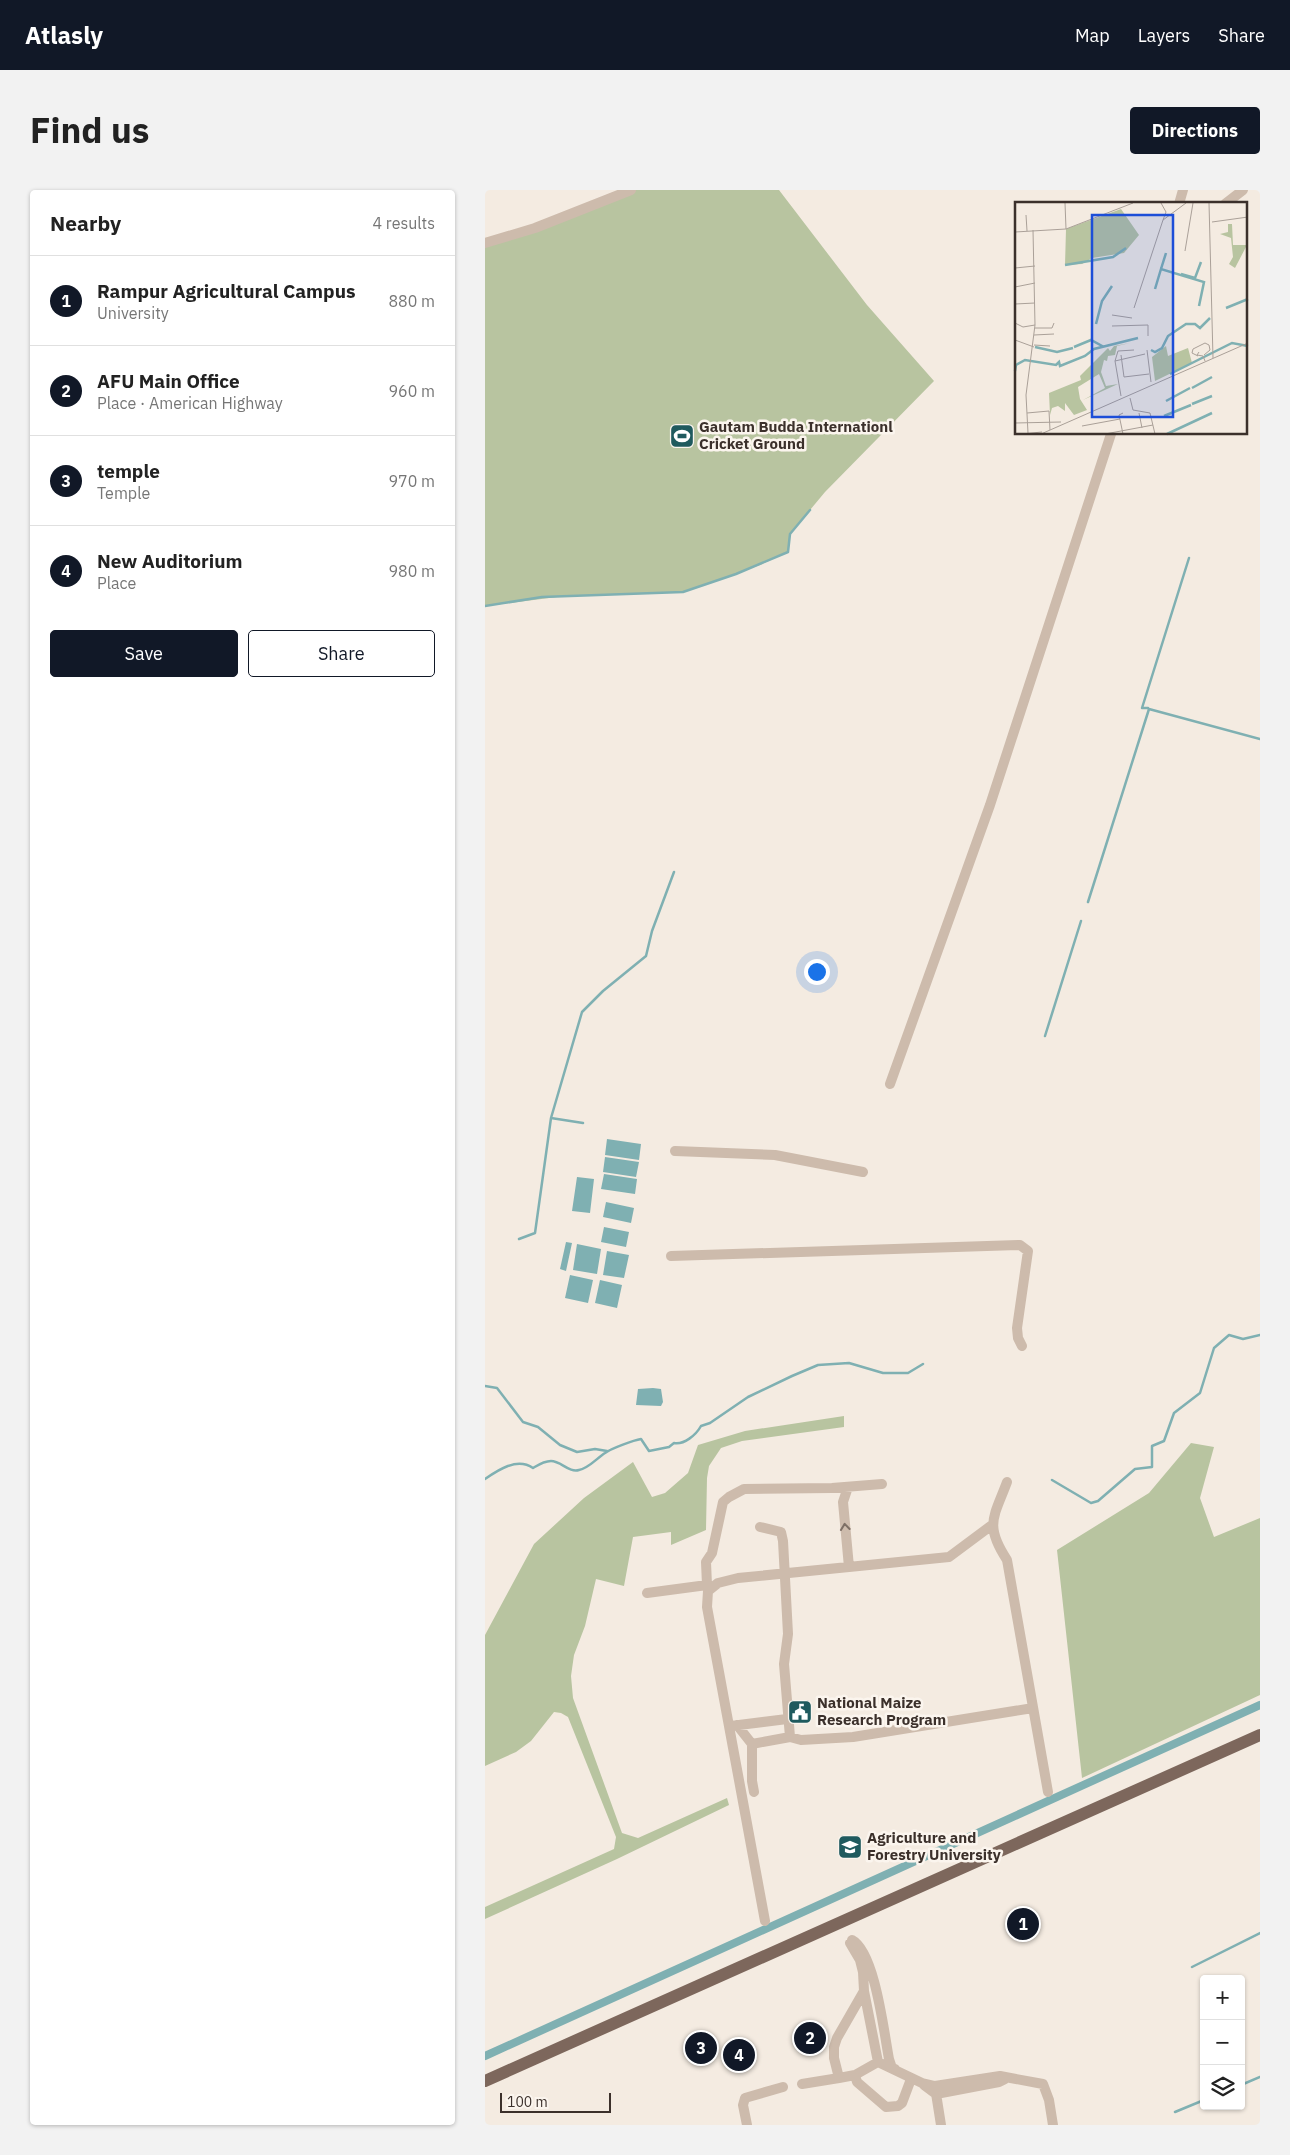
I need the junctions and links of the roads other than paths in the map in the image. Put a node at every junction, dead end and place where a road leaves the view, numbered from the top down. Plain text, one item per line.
1 (631, 190) edge
2 (1243, 190) edge
3 (1228, 202) edge
4 (485, 243) edge
5 (1111, 435) edge
6 (889, 1084) dead end
7 (675, 1151) dead end
8 (863, 1172) dead end
9 (671, 1256) dead end
10 (1022, 1346) dead end
11 (1007, 1482) dead end
12 (882, 1484) dead end
13 (848, 1487) junction
14 (992, 1525) junction
15 (760, 1527) dead end
16 (849, 1567) junction
17 (785, 1573) junction
18 (707, 1588) junction
19 (647, 1593) dead end
20 (1033, 1708) junction
21 (787, 1719) junction
22 (733, 1725) junction
23 (1260, 1735) edge
24 (790, 1737) junction
25 (752, 1744) junction
26 (754, 1792) dead end
27 (1048, 1792) dead end
28 (765, 1921) dead end
29 (864, 1991) junction
30 (878, 2062) junction
31 (855, 2075) junction
32 (907, 2076) junction
33 (839, 2078) junction
34 (485, 2082) edge
35 (802, 2084) dead end
36 (783, 2087) dead end
37 (935, 2090) junction
38 (747, 2125) edge
39 (941, 2125) edge
40 (1053, 2125) edge

1 - 4 street
2 - 3 street
5 - 6 street
7 - 8 street
9 - 10 street
11 - 14 street
12 - 13 street
16 -> 13 street
13 - 18 street
14 - 16 street
14 - 20 street
15 - 17 street
16 - 17 street
17 - 18 street
17 - 21 street
18 - 19 street
18 - 22 street
20 - 24 street
20 - 27 street
21 - 22 street
21 - 24 street
22 - 25 street
22 - 28 street
23 - 34 main road
24 - 25 street
25 - 26 street
29 - 30 street
29 - 32 street
29 - 33 street
30 - 31 street
30 - 32 street
31 - 32 street
31 - 33 street
32 - 37 street
33 - 35 street
36 - 38 street
37 - 39 street
37 - 40 street

